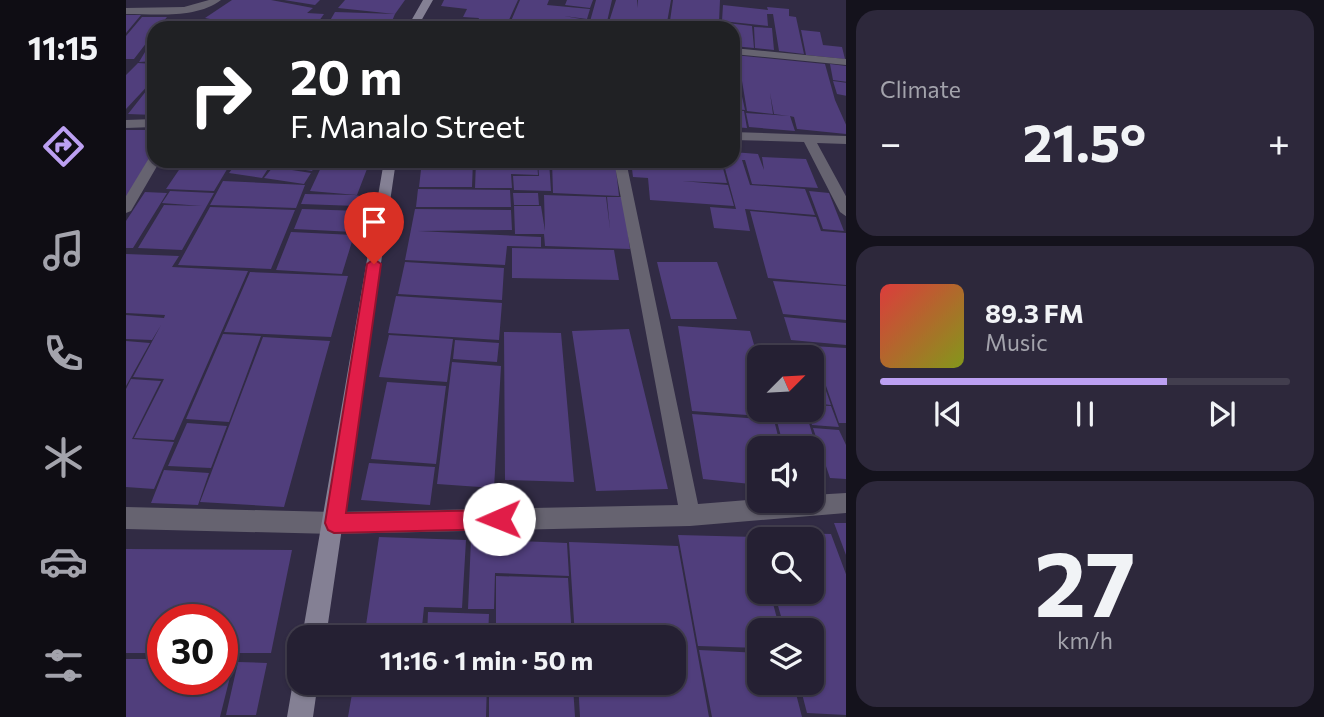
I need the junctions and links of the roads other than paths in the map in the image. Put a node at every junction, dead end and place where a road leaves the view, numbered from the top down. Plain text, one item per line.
1 (216, 0) edge
2 (428, 0) edge
3 (126, 11) edge
4 (416, 21) edge
5 (740, 52) edge
6 (846, 62) edge
7 (147, 123) edge
8 (126, 124) edge
9 (740, 136) edge
10 (808, 138) junction
11 (846, 139) edge
12 (150, 168) edge
13 (389, 168) edge
14 (621, 168) edge
15 (126, 208) edge
16 (846, 212) edge
17 (846, 503) edge
18 (690, 515) junction
19 (126, 518) edge
20 (334, 523) junction
21 (316, 625) edge
22 (304, 695) edge
23 (300, 717) edge

1 - 3 street
2 - 4 street
5 - 6 street
7 - 8 street
9 - 10 street
10 - 11 street
10 - 16 street
12 - 15 street
13 - 20 street
14 - 18 street
17 - 18 street
18 - 20 street
19 - 20 street
20 - 21 street
22 - 23 street

